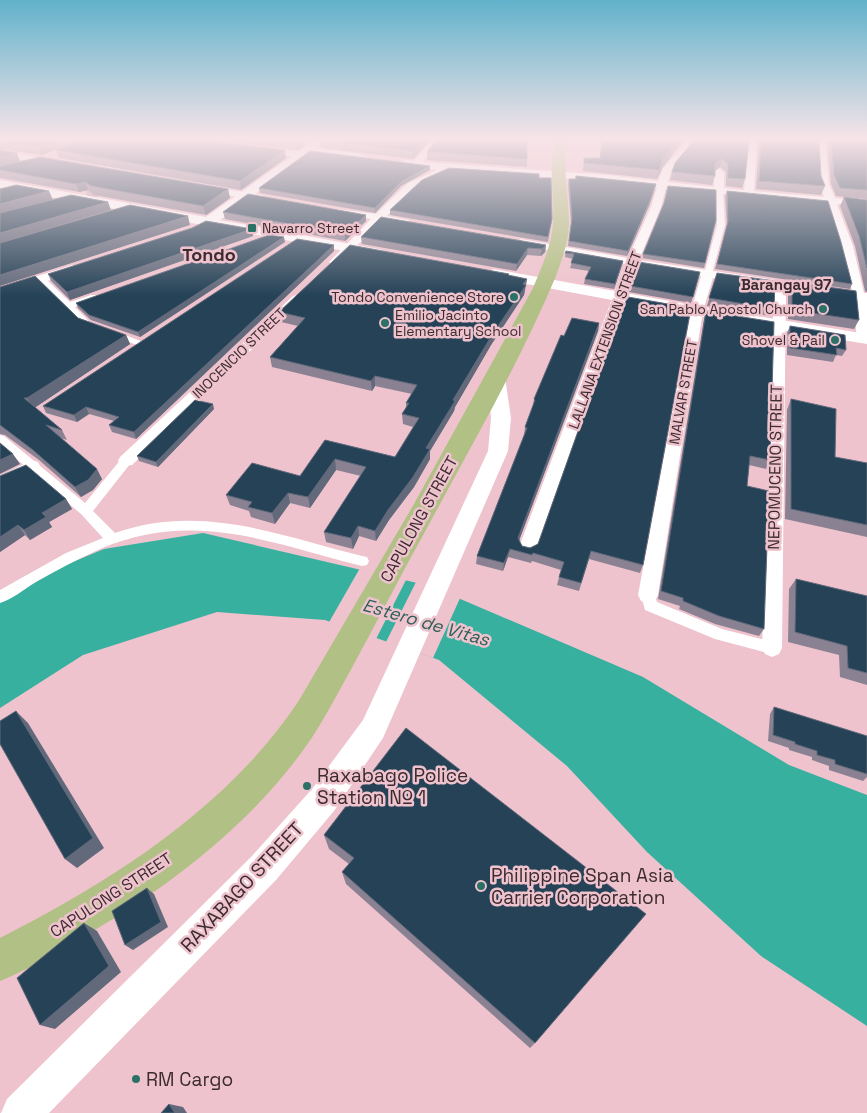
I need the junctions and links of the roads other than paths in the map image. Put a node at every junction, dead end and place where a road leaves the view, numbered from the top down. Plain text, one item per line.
1 (719, 191) edge
2 (48, 192) edge
3 (221, 192) edge
4 (251, 192) edge
5 (404, 192) edge
6 (558, 192) edge
7 (659, 192) edge
8 (728, 192) edge
9 (827, 192) edge
10 (749, 194) joint
11 (246, 196) junction
12 (81, 197) junction
13 (274, 200) edge
14 (830, 200) junction
15 (867, 204) edge
16 (48, 206) edge
17 (133, 209) junction
18 (331, 210) edge
19 (114, 215) edge
20 (379, 217) junction
21 (208, 222) junction
22 (417, 224) edge
23 (189, 231) edge
24 (275, 234) junction
25 (299, 239) junction
26 (258, 240) edge
27 (512, 240) edge
28 (286, 248) edge
29 (349, 248) junction
30 (556, 248) junction
31 (393, 256) edge
32 (632, 262) junction
33 (87, 264) edge
34 (326, 270) edge
35 (479, 271) edge
36 (708, 274) junction
37 (40, 279) junction
38 (544, 283) junction
39 (780, 285) junction
40 (306, 290) edge
41 (0, 292) edge
42 (106, 293) edge
43 (863, 296) edge
44 (621, 298) junction
45 (69, 306) junction
46 (697, 312) junction
47 (779, 325) junction
48 (865, 339) edge
49 (142, 343) edge
50 (496, 377) junction
51 (0, 439) edge
52 (126, 461) joint
53 (32, 466) junction
54 (0, 483) edge
55 (86, 511) junction
56 (111, 538) junction
57 (528, 546) edge
58 (362, 561) dead end
59 (648, 595) joint
60 (0, 597) edge
61 (772, 648) joint
62 (0, 960) edge
63 (21, 1113) edge

1 - 36 street, MALVAR STREET
2 - 12 street
3 - 11 street
4 - 11 street
5 - 20 street
6 - 30 main road, CAPULONG STREET
7 - 32 street, LALLANA EXTENSION STREET
8 - 10 street
9 - 14 street
10 - 14 street
11 - 13 street
11 - 21 street
12 - 16 street
12 - 17 street
14 - 15 street
14 - 43 street
17 - 19 street
17 - 21 street
18 - 20 street
20 - 22 street
20 - 29 street
21 - 23 street
21 - 24 street
24 - 25 street
24 - 26 street
25 - 28 street
25 - 29 street
27 - 30 street
29 - 31 street
29 - 34 street
30 - 32 street
30 - 38 main road, CAPULONG STREET
32 - 36 street
32 - 44 street, LALLANA EXTENSION STREET
33 - 37 street
35 - 38 street
36 - 39 street
36 - 46 street, MALVAR STREET
37 - 41 street
37 - 45 street
38 - 44 street
38 - 50 main road, CAPULONG STREET
39 - 43 street
39 - 47 street, NEPOMUCENO STREET
40 - 52 street, INOCENCIO STREET
42 - 45 street
43 - 48 street
44 - 46 street
44 - 57 street, LALLANA EXTENSION STREET
45 - 49 street
46 - 47 street
46 - 59 street, MALVAR STREET
47 - 48 street
47 - 61 street, NEPOMUCENO STREET
50 - 62 main road, CAPULONG STREET
50 - 63 street, RAXABAGO STREET
51 - 53 street
52 - 55 street, INOCENCIO STREET
53 - 54 street
53 - 55 street
55 - 56 street
56 - 58 street
56 - 60 street
59 - 61 street

